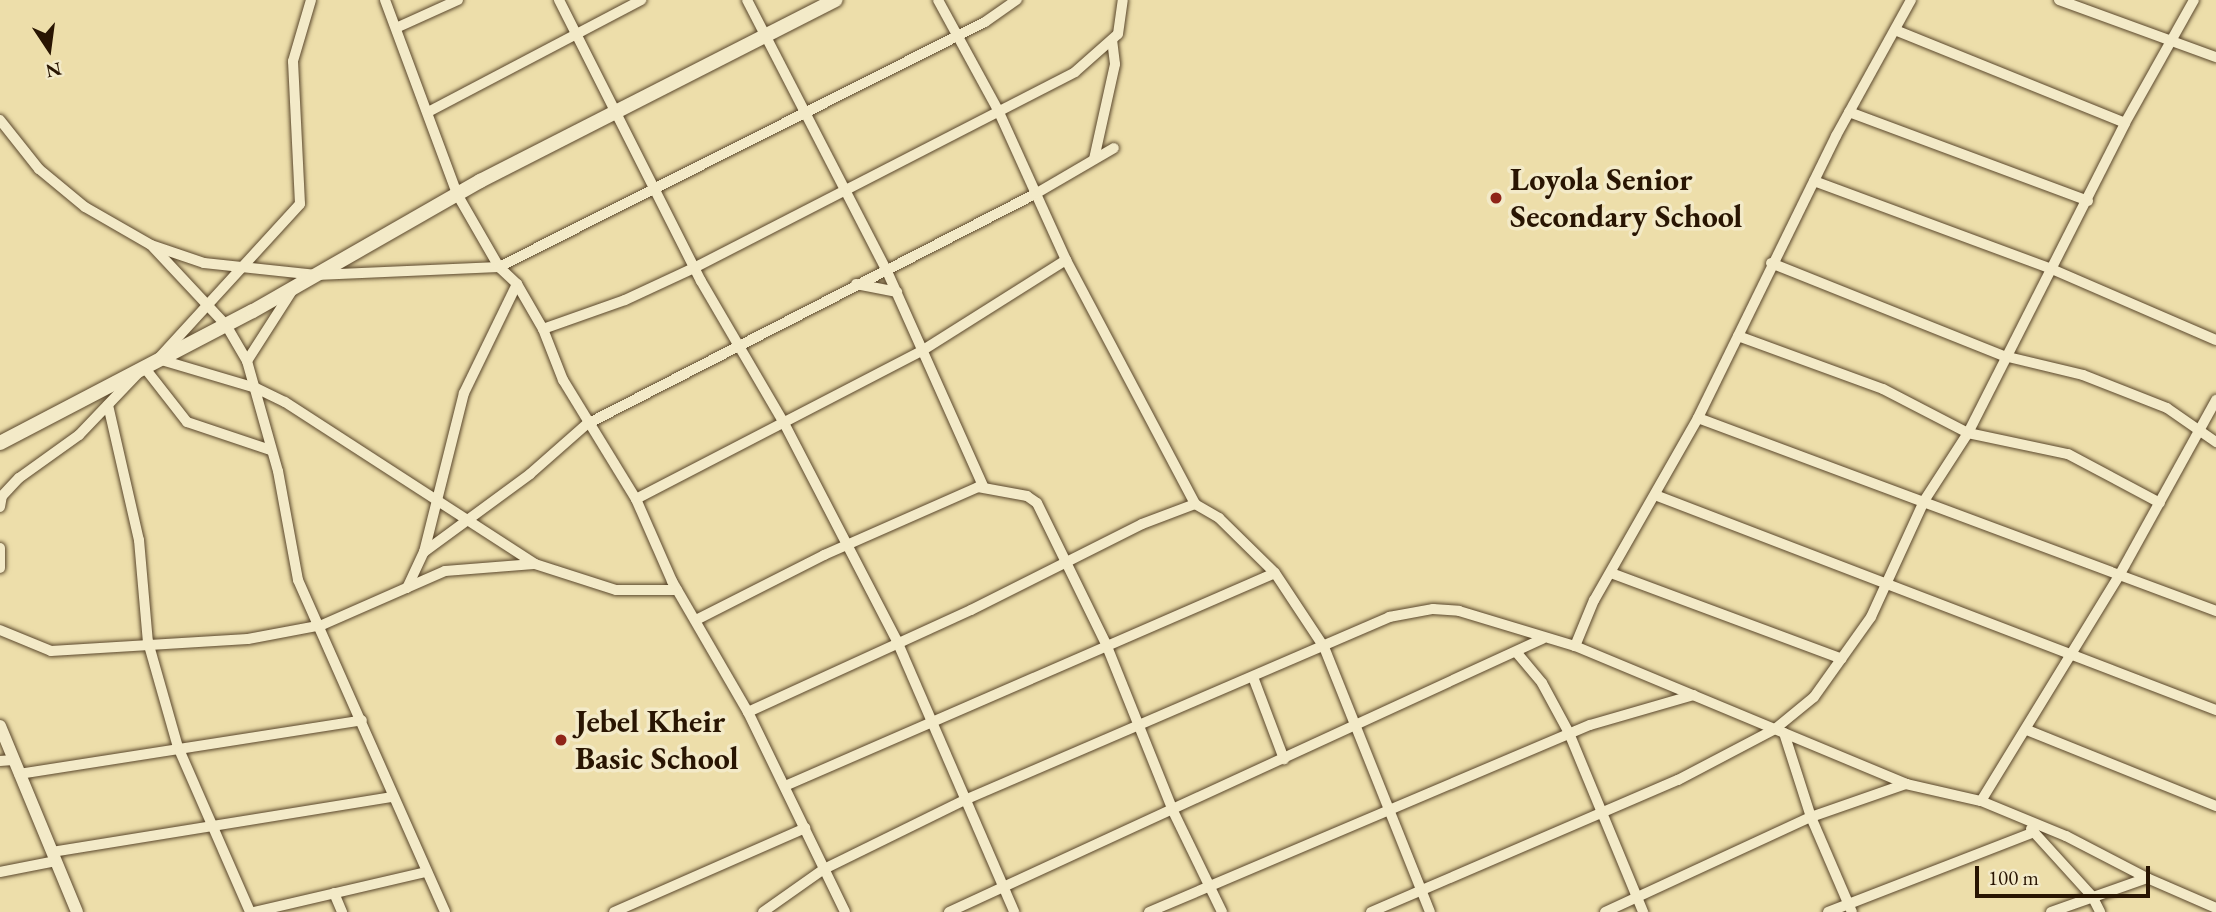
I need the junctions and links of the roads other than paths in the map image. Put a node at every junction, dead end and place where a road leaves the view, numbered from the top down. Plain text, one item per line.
1 (311, 0) edge
2 (386, 0) edge
3 (458, 0) edge
4 (559, 0) edge
5 (641, 0) edge
6 (747, 0) edge
7 (836, 0) edge
8 (939, 0) edge
9 (1017, 0) edge
10 (1123, 0) edge
11 (1911, 0) edge
12 (2059, 0) edge
13 (2194, 0) edge
14 (396, 28) junction
15 (1895, 30) junction
16 (577, 35) junction
17 (767, 35) junction
18 (957, 36) junction
19 (1112, 40) junction
20 (2173, 42) junction
21 (2216, 57) edge
22 (804, 110) junction
23 (998, 110) junction
24 (428, 112) junction
25 (616, 112) junction
26 (1849, 112) junction
27 (0, 120) edge
28 (2125, 123) junction
29 (1114, 148) dead end
30 (1094, 159) junction
31 (1814, 181) junction
32 (654, 188) junction
33 (846, 190) junction
34 (1037, 193) junction
35 (457, 194) junction
36 (2088, 201) junction
37 (151, 245) junction
38 (1066, 260) junction
39 (1771, 263) junction
40 (239, 267) junction
41 (499, 267) junction
42 (694, 268) junction
43 (886, 269) junction
44 (2054, 270) junction
45 (316, 275) junction
46 (517, 284) junction
47 (856, 284) junction
48 (295, 287) junction
49 (897, 292) junction
50 (205, 303) junction
51 (226, 325) junction
52 (543, 329) junction
53 (1738, 337) junction
54 (2216, 340) edge
55 (738, 344) junction
56 (923, 350) junction
57 (2004, 356) junction
58 (158, 359) junction
59 (247, 361) junction
60 (144, 367) junction
61 (256, 388) junction
62 (2216, 400) edge
63 (108, 405) junction
64 (1698, 418) junction
65 (783, 423) junction
66 (587, 424) junction
67 (2199, 431) junction
68 (1968, 433) junction
69 (2216, 442) edge
70 (0, 443) edge
71 (270, 450) junction
72 (983, 485) junction
73 (1655, 495) junction
74 (437, 499) junction
75 (636, 499) junction
76 (1924, 500) junction
77 (2160, 503) junction
78 (1195, 504) junction
79 (0, 507) edge
80 (467, 519) junction
81 (848, 544) junction
82 (0, 548) edge
83 (424, 552) junction
84 (1066, 562) junction
85 (535, 564) junction
86 (0, 568) edge
87 (1275, 573) junction
88 (1611, 573) junction
89 (2120, 574) junction
90 (1887, 584) junction
91 (407, 588) junction
92 (677, 590) junction
93 (2216, 611) edge
94 (695, 620) junction
95 (322, 625) junction
96 (0, 630) edge
97 (1542, 639) junction
98 (897, 641) junction
99 (148, 642) junction
100 (1105, 644) junction
101 (1575, 646) junction
102 (1324, 647) junction
103 (1517, 653) junction
104 (2070, 655) junction
105 (1842, 659) junction
106 (1253, 677) junction
107 (1696, 695) junction
108 (2216, 710) edge
109 (748, 712) junction
110 (362, 720) junction
111 (930, 721) junction
112 (1138, 725) junction
113 (0, 726) edge
114 (1355, 728) junction
115 (2027, 730) junction
116 (1780, 731) junction
117 (1569, 733) junction
118 (178, 747) junction
119 (1284, 759) junction
120 (7, 760) edge
121 (19, 774) junction
122 (1906, 784) junction
123 (785, 786) junction
124 (393, 797) junction
125 (967, 799) junction
126 (1981, 802) junction
127 (2216, 806) edge
128 (1388, 807) junction
129 (1173, 811) junction
130 (1600, 813) junction
131 (1811, 817) junction
132 (2021, 819) junction
133 (214, 828) junction
134 (805, 828) junction
135 (2034, 832) junction
136 (54, 857) junction
137 (824, 869) junction
138 (0, 872) edge
139 (426, 872) junction
140 (2147, 878) junction
141 (1002, 886) junction
142 (1210, 887) junction
143 (1421, 890) junction
144 (334, 893) junction
145 (2092, 896) junction
146 (1638, 899) junction
147 (641, 901) junction
148 (1851, 908) edge
149 (2216, 908) edge
150 (77, 912) edge
151 (252, 912) edge
152 (342, 912) edge
153 (445, 912) edge
154 (614, 912) edge
155 (646, 912) edge
156 (763, 912) edge
157 (845, 912) edge
158 (949, 912) edge
159 (1014, 912) edge
160 (1149, 912) edge
161 (1222, 912) edge
162 (1371, 912) edge
163 (1430, 912) edge
164 (1605, 912) edge
165 (1643, 912) edge
166 (1828, 912) edge
167 (2051, 912) edge
168 (2100, 912) edge

1 - 40 street
2 - 14 street
3 - 14 street
4 - 16 street
5 - 16 street
6 - 17 street
7 - 17 main road
8 - 18 street
9 - 18 street
10 - 19 street
11 - 15 street
12 - 20 street
13 - 20 street
14 - 24 street
15 - 26 street
15 - 28 street
16 - 24 street
16 - 25 street
17 - 22 street
17 - 25 main road
18 - 22 street
18 - 23 street
19 - 23 street
19 - 30 street
20 - 21 street
20 - 28 street
22 - 32 street
22 - 33 street
23 - 33 street
23 - 34 street
24 - 35 street
25 - 32 street
25 - 35 main road
26 - 31 street
26 - 36 street
27 - 37 street
28 - 36 street
29 - 30 street
30 - 34 street
31 - 39 street
31 - 44 street
32 - 41 street
32 - 42 street
33 - 42 street
33 - 43 street
34 - 38 street
34 - 43 street
35 - 41 street
35 - 45 main road
36 - 44 street
37 - 40 street
37 - 50 street
38 - 56 street
38 - 78 street
39 - 53 street
39 - 57 street
40 - 45 street
40 - 50 street
41 - 45 street
41 - 46 street
42 - 52 street
42 - 55 street
43 - 47 street
43 - 49 street
44 - 54 street
44 - 57 street
45 - 48 main road
46 - 52 street
46 - 74 street
47 - 49 street
47 - 55 street
48 - 51 main road
48 - 59 street
49 - 56 street
50 - 51 street
50 - 58 street
51 - 58 main road
51 - 59 street
52 - 66 street
53 - 64 street
53 - 68 street
55 - 65 street
55 - 66 street
56 - 65 street
56 - 72 street
57 - 67 street
57 - 68 street
58 - 60 main road
58 - 61 street
59 - 61 street
60 - 63 street
60 - 70 main road
60 - 71 street
61 - 71 street
61 - 74 street
62 - 67 street
63 - 79 street
63 - 99 street
64 - 73 street
64 - 76 street
65 - 75 street
65 - 81 street
66 - 75 street
66 - 80 street
67 - 69 street
67 - 77 street
68 - 76 street
68 - 77 street
71 - 95 street
72 - 81 street
72 - 84 street
73 - 88 street
73 - 90 street
74 - 80 street
74 - 83 street
75 - 92 street
76 - 89 street
76 - 90 street
77 - 89 street
78 - 84 street
78 - 87 street
80 - 83 street
80 - 85 street
81 - 94 street
81 - 98 street
82 - 86 street
83 - 91 street
84 - 98 street
84 - 100 street
85 - 91 street
85 - 92 street
87 - 100 street
87 - 102 street
88 - 101 street
88 - 105 street
89 - 93 street
89 - 104 street
90 - 104 street
90 - 105 street
91 - 95 street
92 - 94 street
94 - 109 street
95 - 99 street
95 - 110 street
96 - 99 street
97 - 101 street
97 - 102 street
97 - 103 street
98 - 109 street
98 - 111 street
99 - 118 street
100 - 111 street
100 - 112 street
101 - 107 street
102 - 106 street
102 - 114 street
103 - 114 street
103 - 117 street
104 - 108 street
104 - 115 street
105 - 116 street
106 - 112 street
106 - 119 street
107 - 116 street
107 - 117 street
109 - 123 street
110 - 118 street
110 - 124 street
111 - 123 street
111 - 125 street
112 - 125 street
112 - 129 street
113 - 120 street
114 - 119 street
114 - 128 street
115 - 126 street
115 - 127 street
116 - 122 street
116 - 130 street
116 - 131 street
117 - 128 street
117 - 130 street
118 - 121 street
118 - 133 street
119 - 129 street
120 - 121 street
121 - 136 street
122 - 126 street
122 - 131 street
123 - 134 street
124 - 133 street
124 - 139 street
125 - 137 street
125 - 141 street
126 - 132 street
128 - 142 street
128 - 143 street
129 - 141 street
129 - 142 street
130 - 143 street
130 - 146 street
131 - 146 street
131 - 148 street
132 - 135 street
132 - 140 street
133 - 136 street
133 - 151 street
134 - 137 street
134 - 147 street
135 - 145 street
135 - 148 street
136 - 138 street
136 - 150 street
137 - 156 street
137 - 157 street
139 - 144 street
139 - 153 street
140 - 145 street
140 - 149 street
141 - 158 street
141 - 159 street
142 - 160 street
142 - 161 street
143 - 162 street
143 - 163 street
144 - 151 street
144 - 152 street
145 - 167 street
145 - 168 street
146 - 164 street
146 - 165 street
147 - 154 street
147 - 155 street
148 - 166 street

